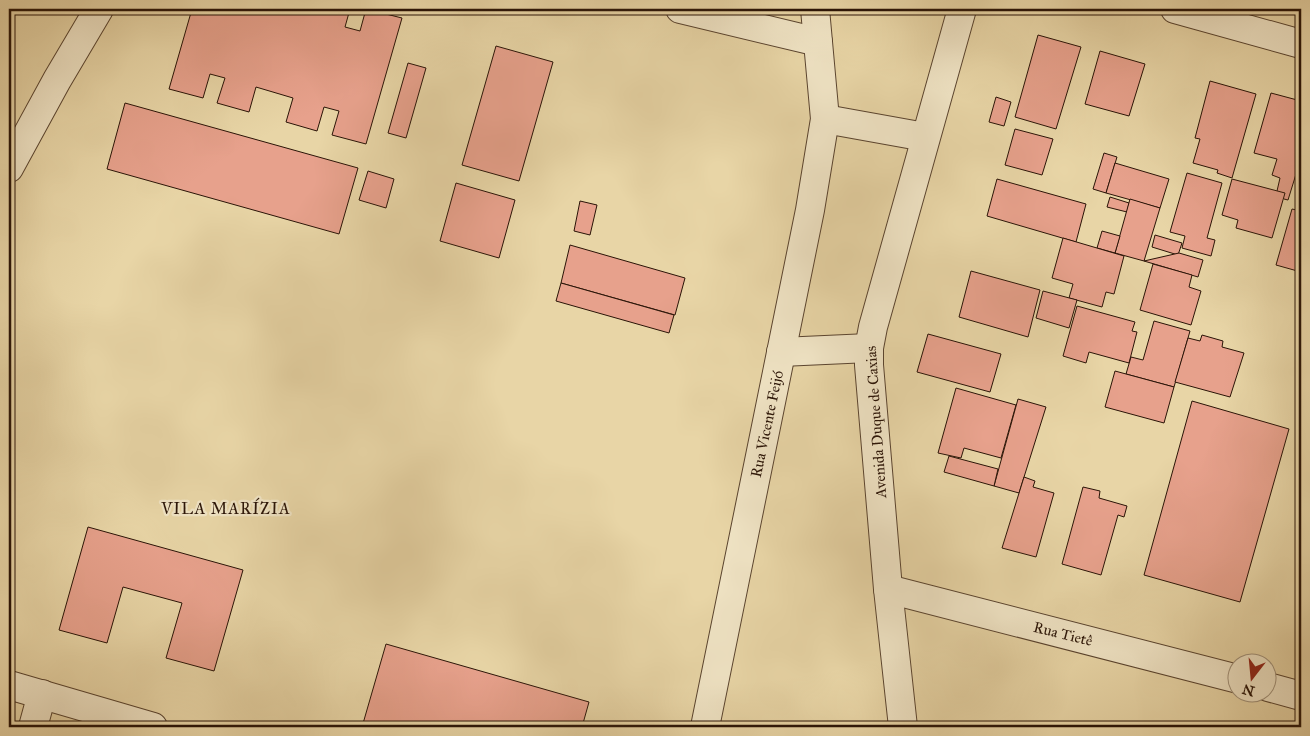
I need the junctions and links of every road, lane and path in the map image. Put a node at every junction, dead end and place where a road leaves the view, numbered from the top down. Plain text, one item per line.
1 (99, 9) edge
2 (680, 9) edge
3 (815, 9) edge
4 (962, 9) edge
5 (1175, 9) edge
6 (818, 42) junction
7 (1301, 44) edge
8 (825, 119) junction
9 (926, 137) junction
10 (9, 168) edge
11 (869, 348) junction
12 (782, 352) junction
13 (888, 589) junction
14 (1228, 676) edge
15 (9, 685) edge
16 (1278, 690) edge
17 (42, 694) junction
18 (1301, 696) edge
19 (33, 727) edge
20 (154, 727) edge
21 (704, 727) edge
22 (903, 727) edge

1 - 10 street
2 - 6 street
3 - 6 street, Rua Vicente Feijó
4 - 9 street, Avenida Duque de Caxias
5 - 7 street
6 - 8 street, Rua Vicente Feijó
8 - 9 street
8 - 12 street, Rua Vicente Feijó
9 - 11 street, Avenida Duque de Caxias
11 - 12 street
11 - 13 street, Avenida Duque de Caxias
12 - 21 street, Rua Vicente Feijó
13 - 14 street, Rua Tietê
13 - 22 street, Avenida Duque de Caxias
15 - 17 street
16 - 18 street
17 - 19 street
17 - 20 street

